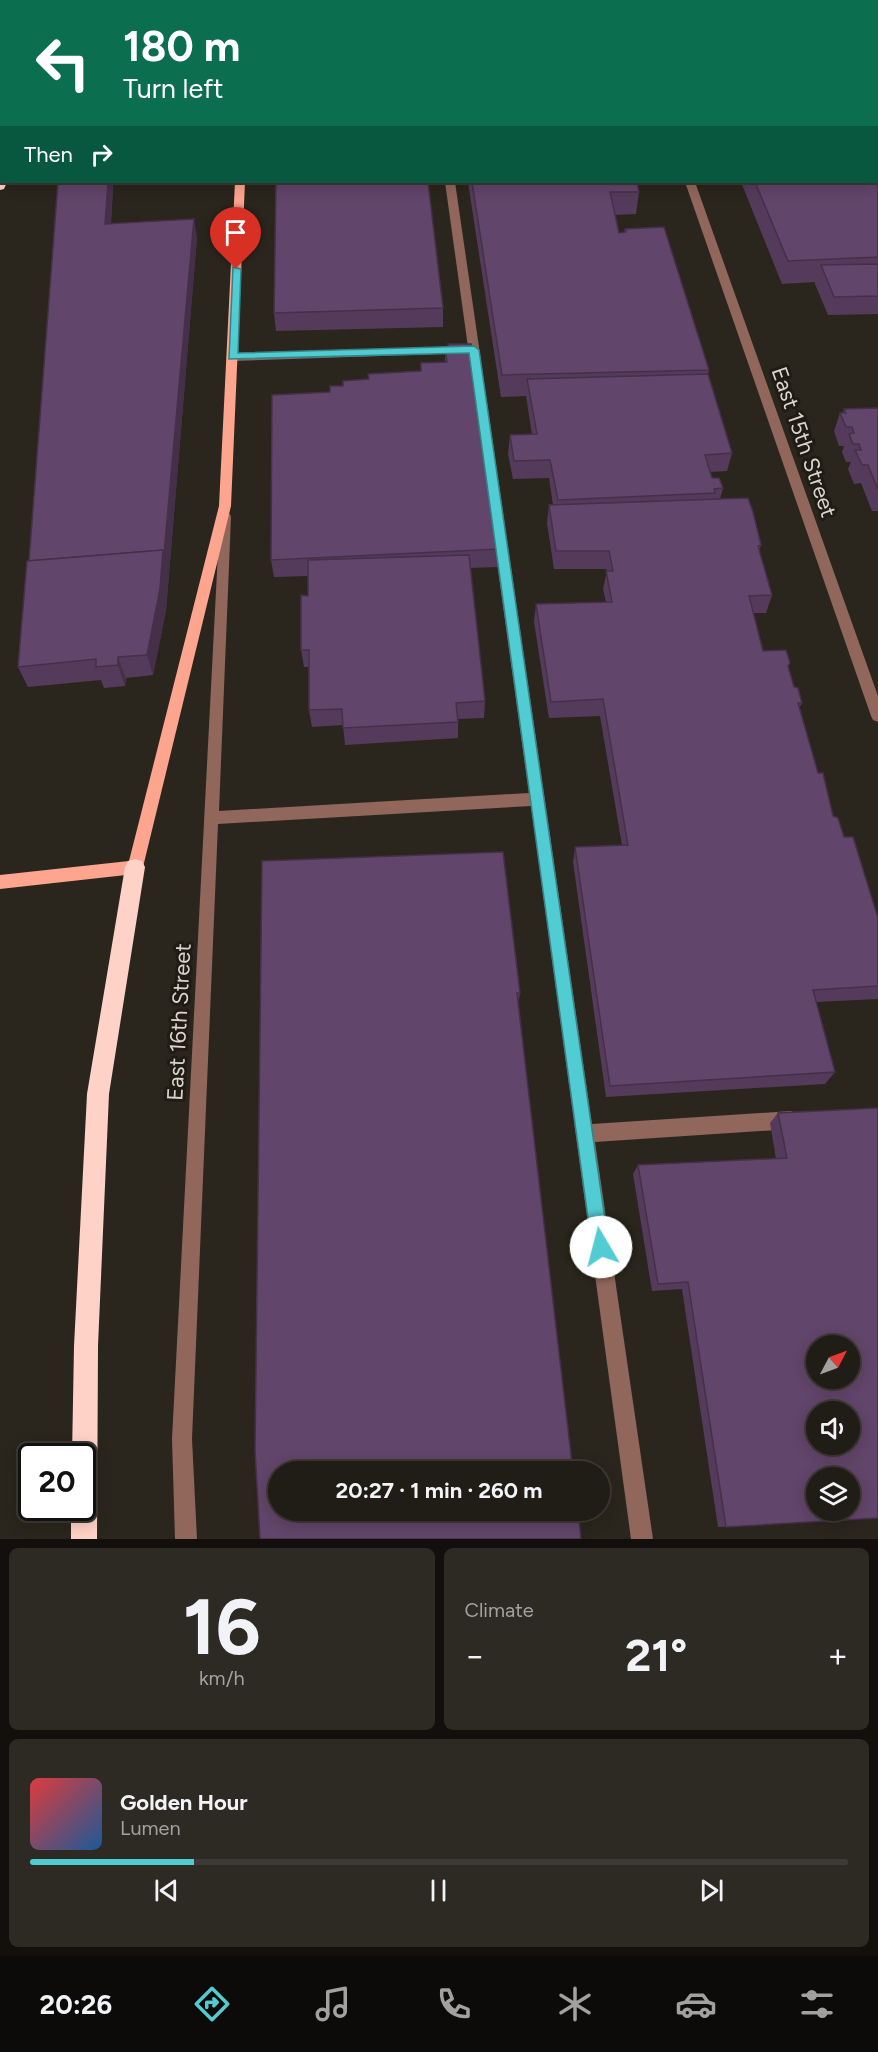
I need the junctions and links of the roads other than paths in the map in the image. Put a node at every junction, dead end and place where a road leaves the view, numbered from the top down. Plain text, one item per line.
1 (240, 183) edge
2 (450, 183) edge
3 (690, 183) edge
4 (474, 350) junction
5 (232, 357) junction
6 (225, 506) junction
7 (878, 716) edge
8 (538, 800) junction
9 (211, 818) junction
10 (135, 867) junction
11 (0, 882) edge
12 (808, 1119) edge
13 (585, 1134) junction
14 (84, 1539) edge
15 (186, 1539) edge
16 (642, 1539) edge

1 - 5 main road, East 16th Street
2 - 4 street
3 - 7 street, East 15th Street
4 - 5 street
4 - 8 street
5 - 6 main road, East 16th Street
6 - 9 street, East 16th Street
6 - 10 main road, East 16th Street
8 - 9 street
8 - 13 street
9 - 15 street, East 16th Street
10 - 11 main road
10 - 14 highway
12 - 13 street
13 - 16 street

